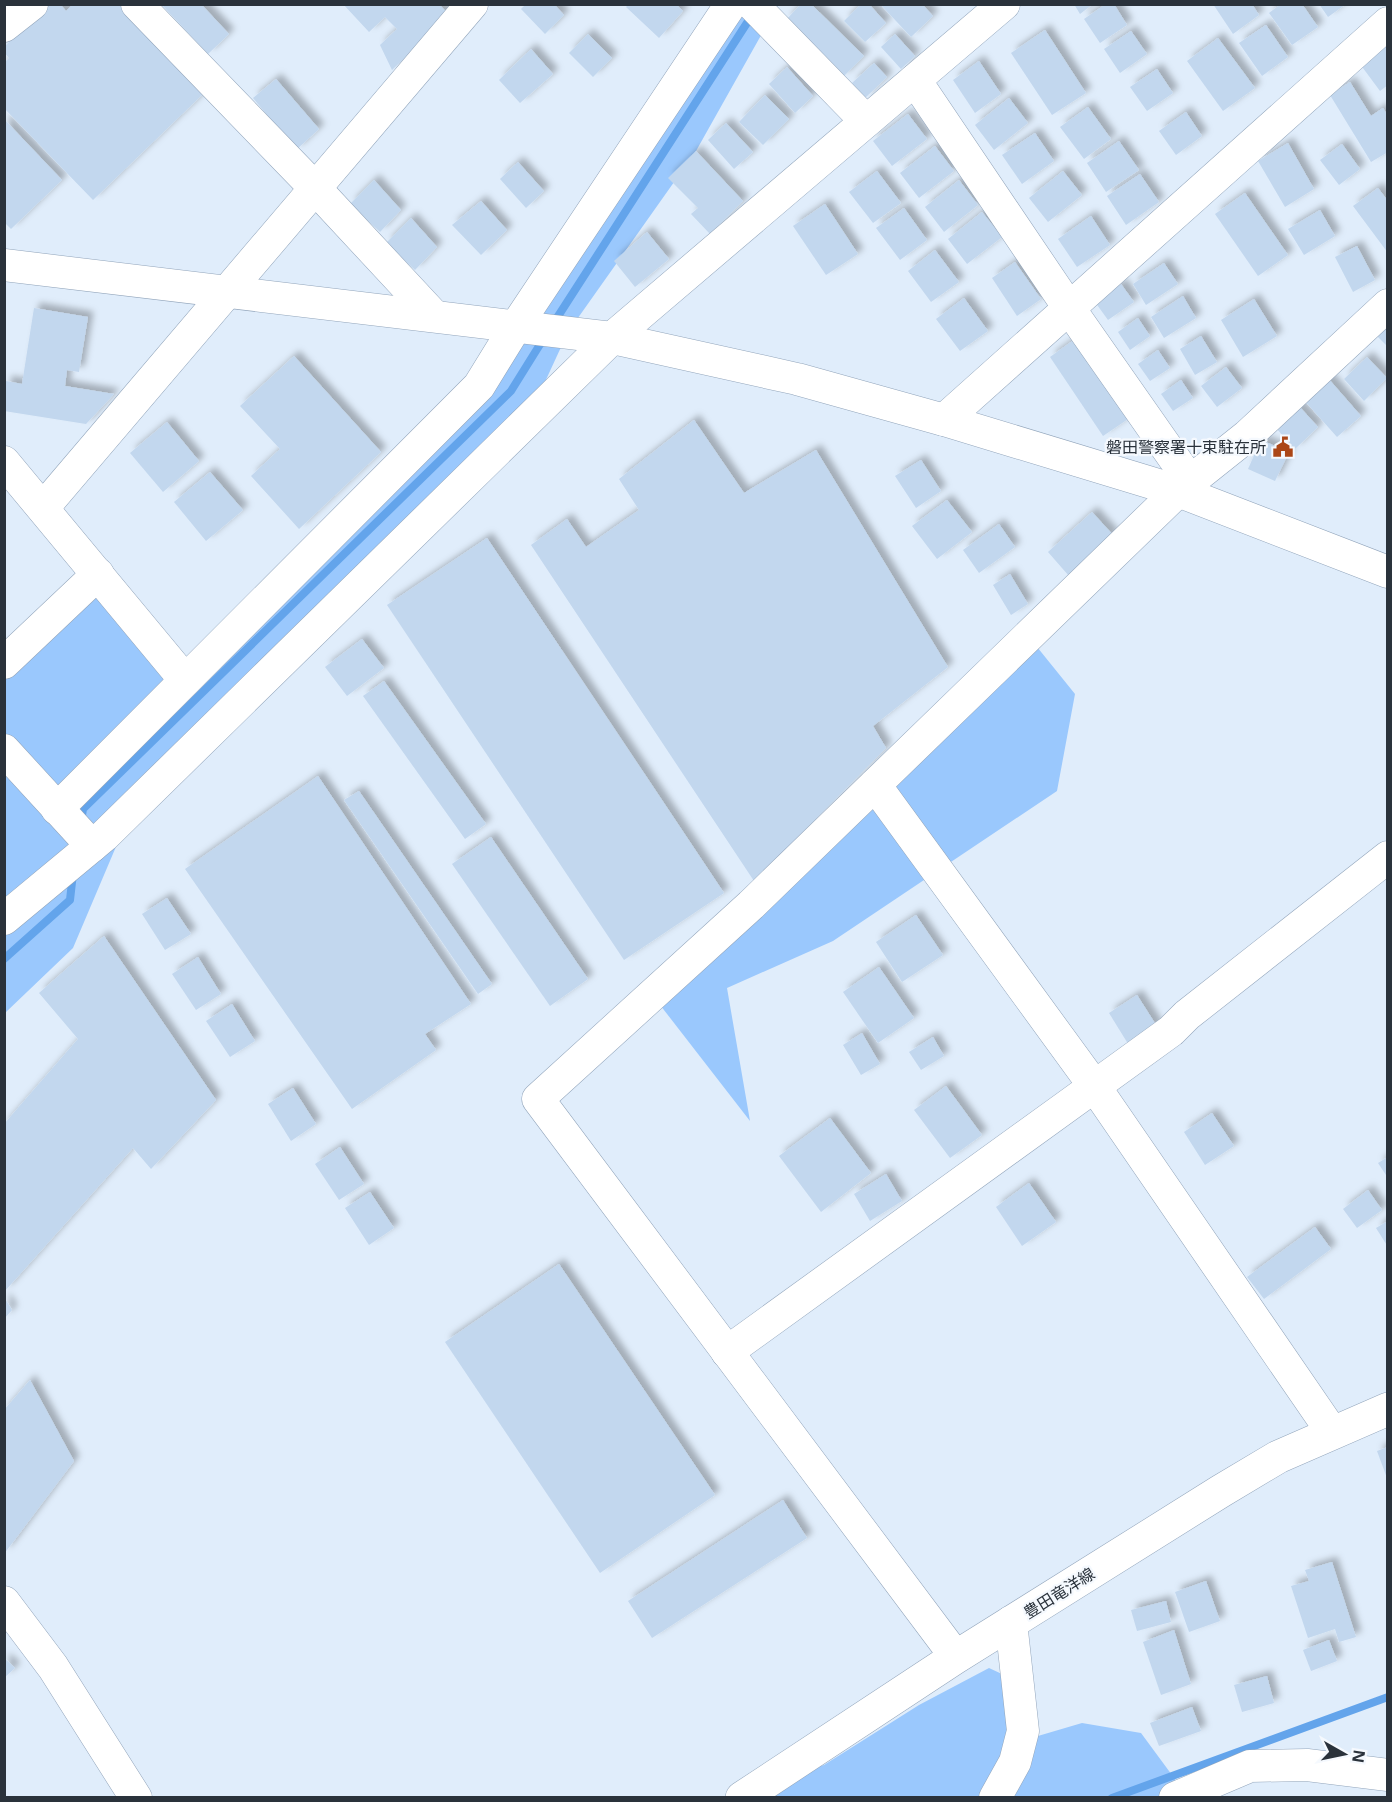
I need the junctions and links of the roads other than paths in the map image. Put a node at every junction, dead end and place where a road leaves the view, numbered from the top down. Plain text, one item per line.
1 (32, 4) edge
2 (136, 4) edge
3 (472, 4) edge
4 (731, 4) edge
5 (752, 4) edge
6 (1004, 4) edge
7 (1388, 22) edge
8 (4, 26) edge
9 (915, 80) junction
10 (866, 121) junction
11 (314, 187) junction
12 (4, 265) edge
13 (225, 291) junction
14 (1388, 306) edge
15 (1069, 308) junction
16 (434, 316) junction
17 (516, 326) junction
18 (612, 338) junction
19 (944, 420) junction
20 (4, 462) edge
21 (1184, 486) junction
22 (43, 508) junction
23 (1388, 572) edge
24 (98, 574) junction
25 (4, 663) edge
26 (185, 680) junction
27 (4, 750) edge
28 (876, 785) junction
29 (57, 809) junction
30 (92, 846) junction
31 (1388, 857) edge
32 (4, 919) edge
33 (1095, 1087) junction
34 (727, 1352) junction
35 (1388, 1409) edge
36 (1332, 1432) junction
37 (4, 1602) edge
38 (1011, 1622) junction
39 (956, 1657) junction
40 (1388, 1775) edge
41 (136, 1797) edge
42 (742, 1797) edge
43 (995, 1797) edge
44 (1175, 1797) edge

1 - 8 street
2 - 11 street
3 - 11 street
4 - 17 street
5 - 10 street
6 - 9 street
7 - 15 street
9 - 10 street
9 - 15 street
10 - 18 street
11 - 13 street
11 - 16 street
12 - 13 street
13 - 16 street
13 - 22 street
14 - 21 street
15 - 19 street
15 - 21 street
16 - 17 street
17 - 18 street
17 - 26 street
18 - 19 street
18 - 30 street
19 - 21 street
20 - 22 street
21 - 23 street
21 - 28 street
22 - 24 street
24 - 25 street
24 - 26 street
26 - 29 street
27 - 29 street
28 - 33 street
28 - 34 street
29 - 30 street
30 - 32 street
31 - 33 street
33 - 34 street
33 - 36 street
34 - 39 street
35 - 36 main road, 豊田竜洋線
36 - 38 main road, 豊田竜洋線
37 - 41 street
38 - 39 main road, 豊田竜洋線
38 - 43 street
39 - 42 main road, 豊田竜洋線
40 - 44 street

